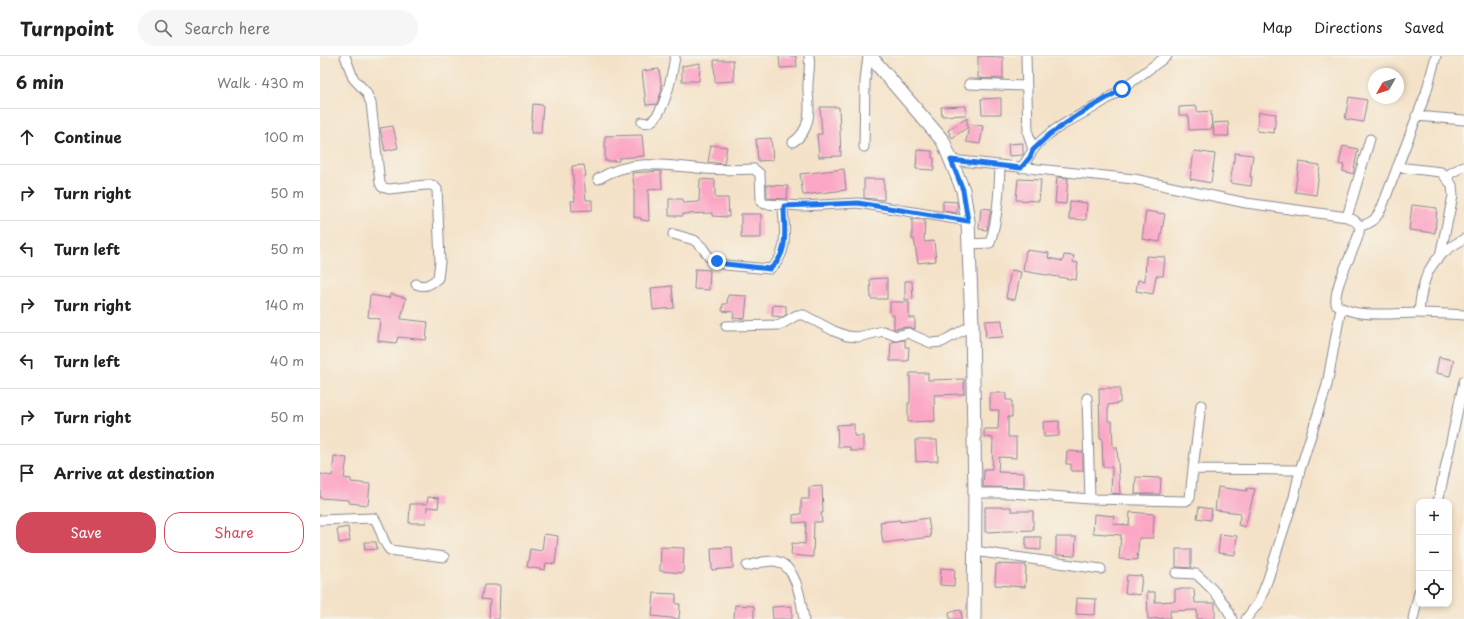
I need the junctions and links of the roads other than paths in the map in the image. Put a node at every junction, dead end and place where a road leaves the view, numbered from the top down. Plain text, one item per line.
1 (345, 56) edge
2 (674, 56) edge
3 (809, 56) edge
4 (869, 56) edge
5 (1026, 56) edge
6 (1167, 56) edge
7 (1436, 56) edge
8 (969, 84) dead end
9 (1026, 86) junction
10 (1416, 116) junction
11 (1464, 120) edge
12 (642, 122) dead end
13 (1370, 139) dead end
14 (793, 142) dead end
15 (864, 147) dead end
16 (1033, 150) junction
17 (951, 160) junction
18 (1000, 166) junction
19 (1464, 166) edge
20 (1397, 167) junction
21 (1021, 168) junction
22 (1447, 178) junction
23 (598, 179) dead end
24 (784, 206) junction
25 (1347, 218) junction
26 (968, 221) junction
27 (1360, 226) junction
28 (674, 234) dead end
29 (1464, 239) edge
30 (969, 244) junction
31 (1440, 256) junction
32 (416, 284) dead end
33 (1341, 308) junction
34 (1419, 313) junction
35 (1464, 315) edge
36 (972, 325) junction
37 (726, 326) dead end
38 (1464, 381) edge
39 (1087, 398) dead end
40 (1201, 405) dead end
41 (1193, 469) junction
42 (1300, 470) junction
43 (974, 493) junction
44 (1090, 499) junction
45 (1439, 499) edge
46 (320, 520) edge
47 (974, 551) junction
48 (444, 557) dead end
49 (747, 566) dead end
50 (1101, 570) dead end
51 (1176, 573) dead end
52 (1416, 606) edge
53 (804, 619) edge
54 (974, 619) edge
55 (1232, 619) edge
56 (1246, 619) edge
57 (1413, 619) edge

1 - 32 street
2 - 12 street
3 - 14 street
4 - 15 street
4 - 17 street
5 - 9 street
6 - 16 street
7 - 10 street
8 - 9 street
9 - 16 street
10 - 11 street
10 - 20 street
13 - 25 street
16 - 21 street
17 - 18 street
17 - 26 street
18 - 21 street
18 - 30 street
19 - 22 street
20 - 22 street
20 - 27 street
21 - 25 street
22 - 31 street
23 - 24 street
24 - 26 street
24 - 28 street
25 - 27 street
26 - 30 street
27 - 33 street
29 - 31 street
30 - 36 street
31 - 34 street
33 - 34 street
33 - 42 street
34 - 35 street
36 - 37 street
36 - 43 street
38 - 45 street
39 - 44 street
40 - 41 street
41 - 42 street
41 - 44 street
42 - 56 street
43 - 44 street
43 - 47 street
46 - 48 street
47 - 50 street
47 - 54 street
49 - 53 street
51 - 55 street
52 - 57 street

